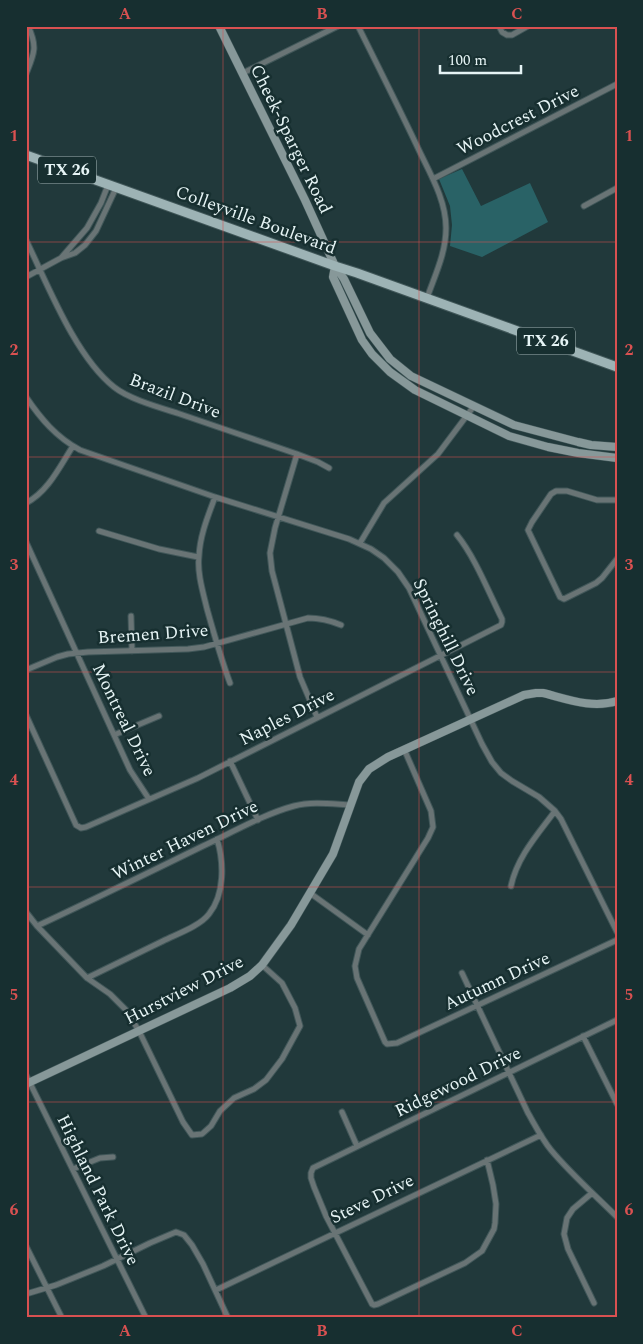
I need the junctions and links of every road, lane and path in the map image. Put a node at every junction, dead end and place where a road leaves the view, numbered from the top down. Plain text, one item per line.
1 (28, 26) edge
2 (219, 26) edge
3 (338, 26) edge
4 (358, 26) edge
5 (499, 26) edge
6 (528, 26) edge
7 (242, 73) junction
8 (26, 74) edge
9 (617, 84) edge
10 (26, 156) edge
11 (432, 179) junction
12 (112, 186) junction
13 (617, 188) edge
14 (584, 206) dead end
15 (26, 240) edge
16 (61, 258) junction
17 (335, 266) junction
18 (40, 270) junction
19 (26, 276) edge
20 (427, 298) junction
21 (617, 367) edge
22 (26, 397) edge
23 (474, 406) junction
24 (468, 416) junction
25 (73, 446) junction
26 (617, 447) edge
27 (297, 454) junction
28 (617, 458) edge
29 (329, 468) dead end
30 (215, 497) junction
31 (617, 500) edge
32 (26, 503) edge
33 (278, 516) junction
34 (99, 531) dead end
35 (457, 535) dead end
36 (26, 542) edge
37 (360, 543) junction
38 (198, 557) junction
39 (617, 559) edge
40 (131, 616) dead end
41 (286, 624) junction
42 (341, 625) dead end
43 (216, 644) junction
44 (132, 651) junction
45 (77, 653) junction
46 (441, 656) junction
47 (26, 670) edge
48 (230, 683) dead end
49 (617, 701) edge
50 (26, 715) edge
51 (159, 716) dead end
52 (317, 717) junction
53 (470, 720) junction
54 (114, 735) junction
55 (404, 749) junction
56 (230, 761) junction
57 (148, 800) junction
58 (351, 805) junction
59 (555, 811) junction
60 (258, 820) junction
61 (217, 839) junction
62 (511, 886) dead end
63 (310, 893) junction
64 (26, 912) edge
65 (37, 926) junction
66 (617, 932) edge
67 (368, 935) junction
68 (617, 940) edge
69 (262, 965) junction
70 (462, 973) dead end
71 (87, 978) junction
72 (477, 1005) junction
73 (617, 1020) edge
74 (139, 1031) junction
75 (583, 1036) junction
76 (510, 1073) junction
77 (26, 1075) edge
78 (28, 1084) edge
79 (617, 1104) edge
80 (342, 1112) dead end
81 (540, 1134) junction
82 (357, 1146) junction
83 (113, 1158) dead end
84 (486, 1160) junction
85 (73, 1169) junction
86 (592, 1193) junction
87 (617, 1217) edge
88 (334, 1232) junction
89 (26, 1246) edge
90 (117, 1259) junction
91 (46, 1288) junction
92 (216, 1290) junction
93 (26, 1294) edge
94 (594, 1303) dead end
95 (62, 1318) edge
96 (146, 1318) edge
97 (228, 1318) edge

1 - 8 street
2 - 7 main road, Cheek-Sparger Road
3 - 7 street
4 - 11 street
5 - 6 street
7 - 17 main road, Cheek-Sparger Road
9 - 11 street, Woodcrest Drive
10 - 12 main road, Colleyville Boulevard / TX 26
11 - 20 street
12 - 16 street
12 - 16 street
12 - 17 main road, Colleyville Boulevard / TX 26
13 - 14 street
15 - 18 street, Brazil Drive
16 - 18 street
17 - 20 main road, Colleyville Boulevard / TX 26
17 - 23 main road
17 - 24 main road
18 - 19 street
18 - 27 street, Brazil Drive
20 - 21 main road, Colleyville Boulevard / TX 26
22 - 25 street, Springhill Drive
23 - 24 street
23 - 26 main road
24 - 28 main road
24 - 37 street
25 - 30 street, Springhill Drive
25 - 32 street
27 - 29 street, Brazil Drive
27 - 33 street
30 - 33 street, Springhill Drive
30 - 38 street
31 - 39 street
33 - 37 street, Springhill Drive
33 - 41 street
34 - 38 street
35 - 46 street, Naples Drive
36 - 45 street, Montreal Drive
37 - 46 street, Springhill Drive
38 - 43 street
40 - 44 street
41 - 42 street, Bremen Drive
41 - 43 street, Bremen Drive
41 - 52 street
43 - 44 street, Bremen Drive
43 - 48 street
44 - 45 street, Bremen Drive
45 - 47 street, Bremen Drive
45 - 54 street, Montreal Drive
46 - 52 street, Naples Drive
46 - 53 street, Springhill Drive
49 - 53 main road, Hurstview Drive
50 - 57 street, Naples Drive
51 - 54 street
52 - 56 street, Naples Drive
53 - 55 main road, Hurstview Drive
53 - 59 street, Springhill Drive
54 - 57 street, Montreal Drive
55 - 58 main road, Hurstview Drive
55 - 67 street
56 - 57 street, Naples Drive
56 - 60 street
58 - 60 street, Winter Haven Drive
58 - 63 main road, Hurstview Drive
59 - 62 street
59 - 66 street, Springhill Drive
60 - 61 street, Winter Haven Drive
61 - 65 street, Winter Haven Drive
61 - 71 street
63 - 67 street
63 - 69 main road, Hurstview Drive
64 - 65 street
65 - 71 street
67 - 72 street, Autumn Drive
68 - 72 street, Autumn Drive
69 - 74 main road, Hurstview Drive
69 - 74 street
70 - 72 street
71 - 74 street
72 - 76 street
73 - 75 street, Ridgewood Drive
74 - 78 main road, Hurstview Drive
75 - 76 street, Ridgewood Drive
75 - 79 street
76 - 81 street
76 - 82 street, Ridgewood Drive
77 - 78 street, Highland Park Drive
78 - 85 street, Highland Park Drive
80 - 82 street
81 - 84 street, Steve Drive
81 - 86 street
82 - 88 street, Ridgewood Drive
83 - 85 street
84 - 88 street, Steve Drive
84 - 88 street
85 - 90 street, Highland Park Drive
86 - 87 street
86 - 94 street
88 - 92 street, Steve Drive
89 - 91 street
90 - 91 street
90 - 92 street
90 - 96 street, Highland Park Drive
91 - 93 street
91 - 95 street
92 - 97 street

